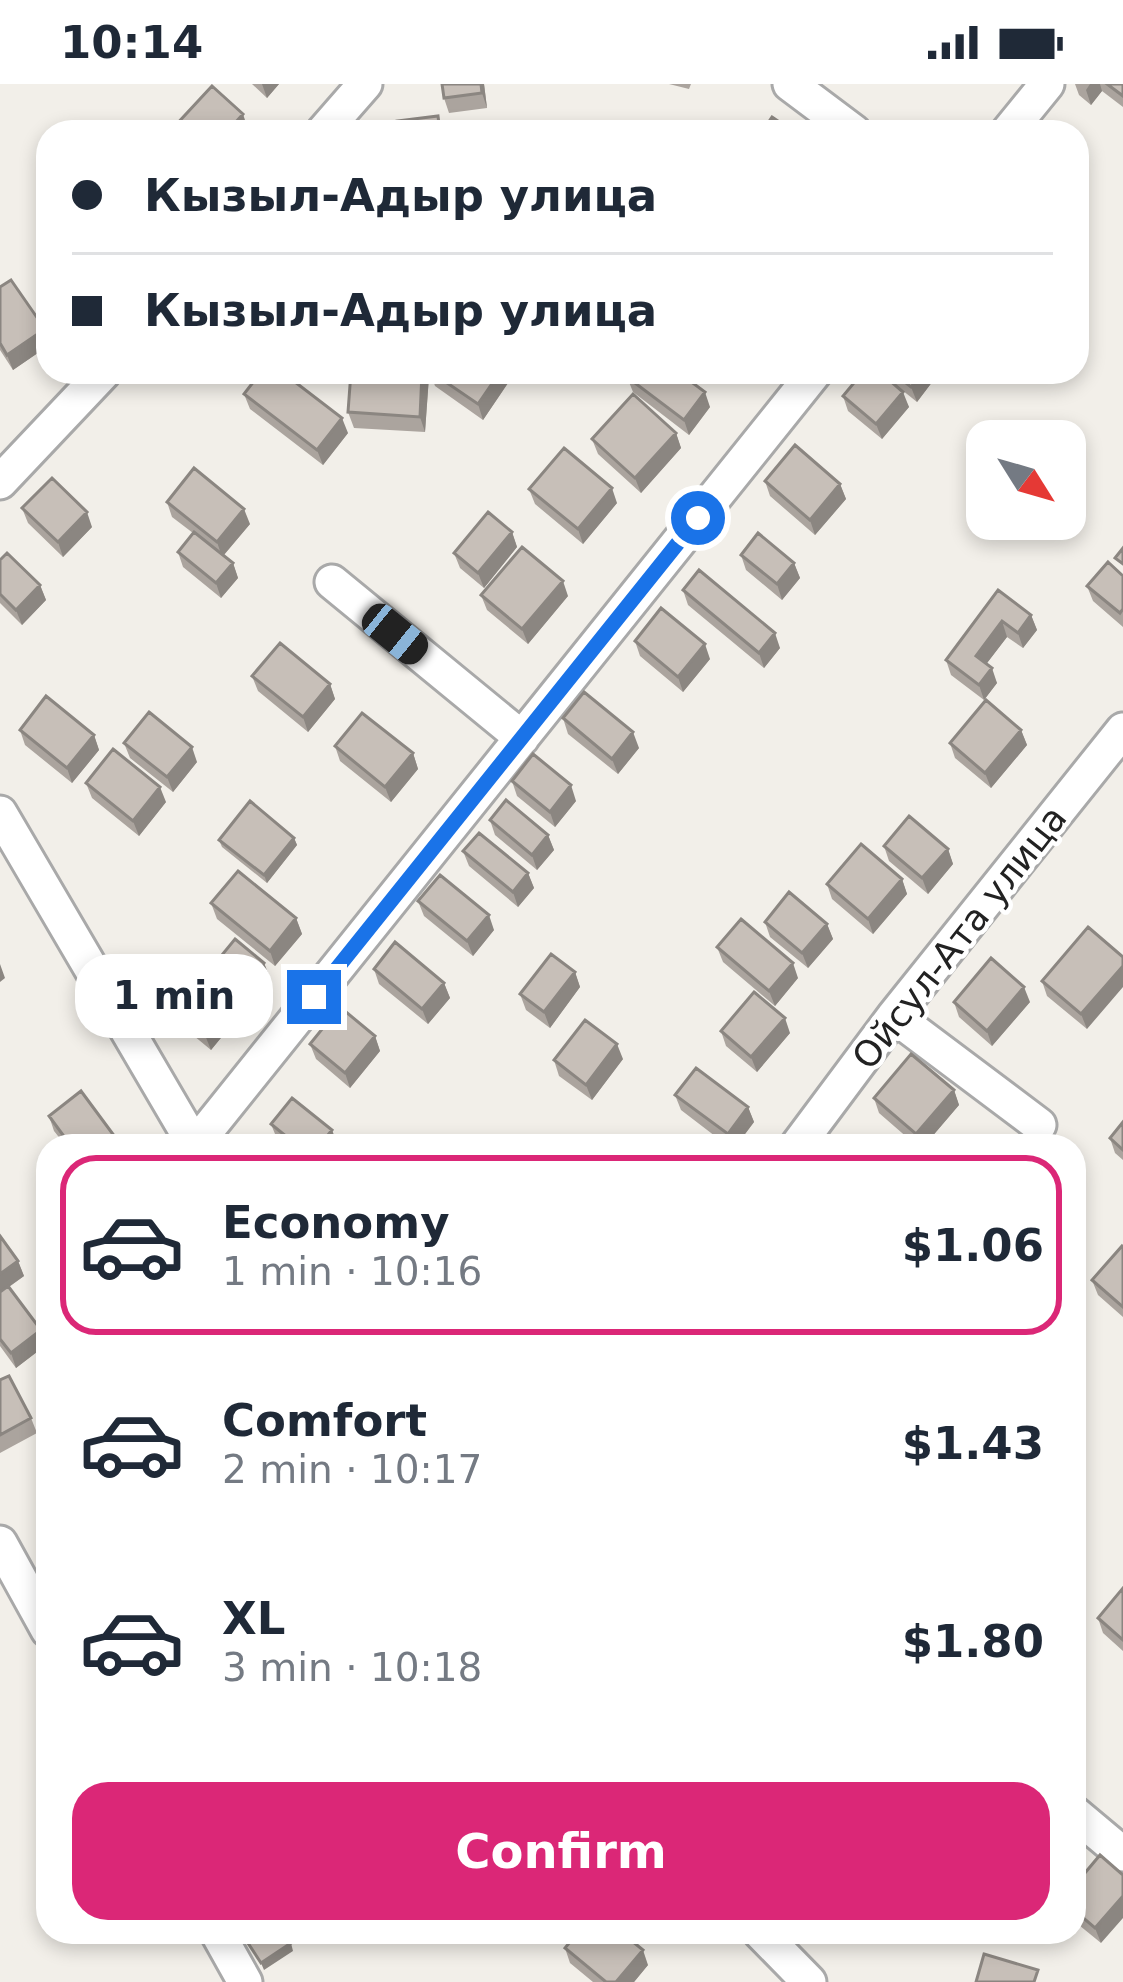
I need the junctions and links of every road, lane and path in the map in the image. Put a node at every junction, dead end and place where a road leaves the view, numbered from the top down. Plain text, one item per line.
1 (364, 84) edge
2 (790, 84) edge
3 (1047, 84) edge
4 (333, 120) edge
5 (838, 120) edge
6 (1017, 120) edge
7 (93, 384) edge
8 (804, 384) edge
9 (0, 482) edge
10 (332, 582) dead end
11 (1123, 730) edge
12 (522, 738) junction
13 (0, 813) edge
14 (894, 1016) junction
15 (1039, 1125) dead end
16 (188, 1134) edge
17 (205, 1134) edge
18 (806, 1134) edge
19 (0, 1543) edge
20 (36, 1608) edge
21 (1086, 1823) edge
22 (1123, 1854) edge
23 (224, 1944) edge
24 (772, 1944) edge
25 (245, 1982) edge
26 (809, 1982) edge

1 - 4 street
2 - 5 street
3 - 6 street
7 - 9 street
8 - 12 street
10 - 12 street
11 - 14 street, Ойсул-Ата улица
12 - 17 street
13 - 16 street
14 - 15 street
14 - 18 street, Ойсул-Ата улица
19 - 20 street
21 - 22 street
23 - 25 street
24 - 26 street

